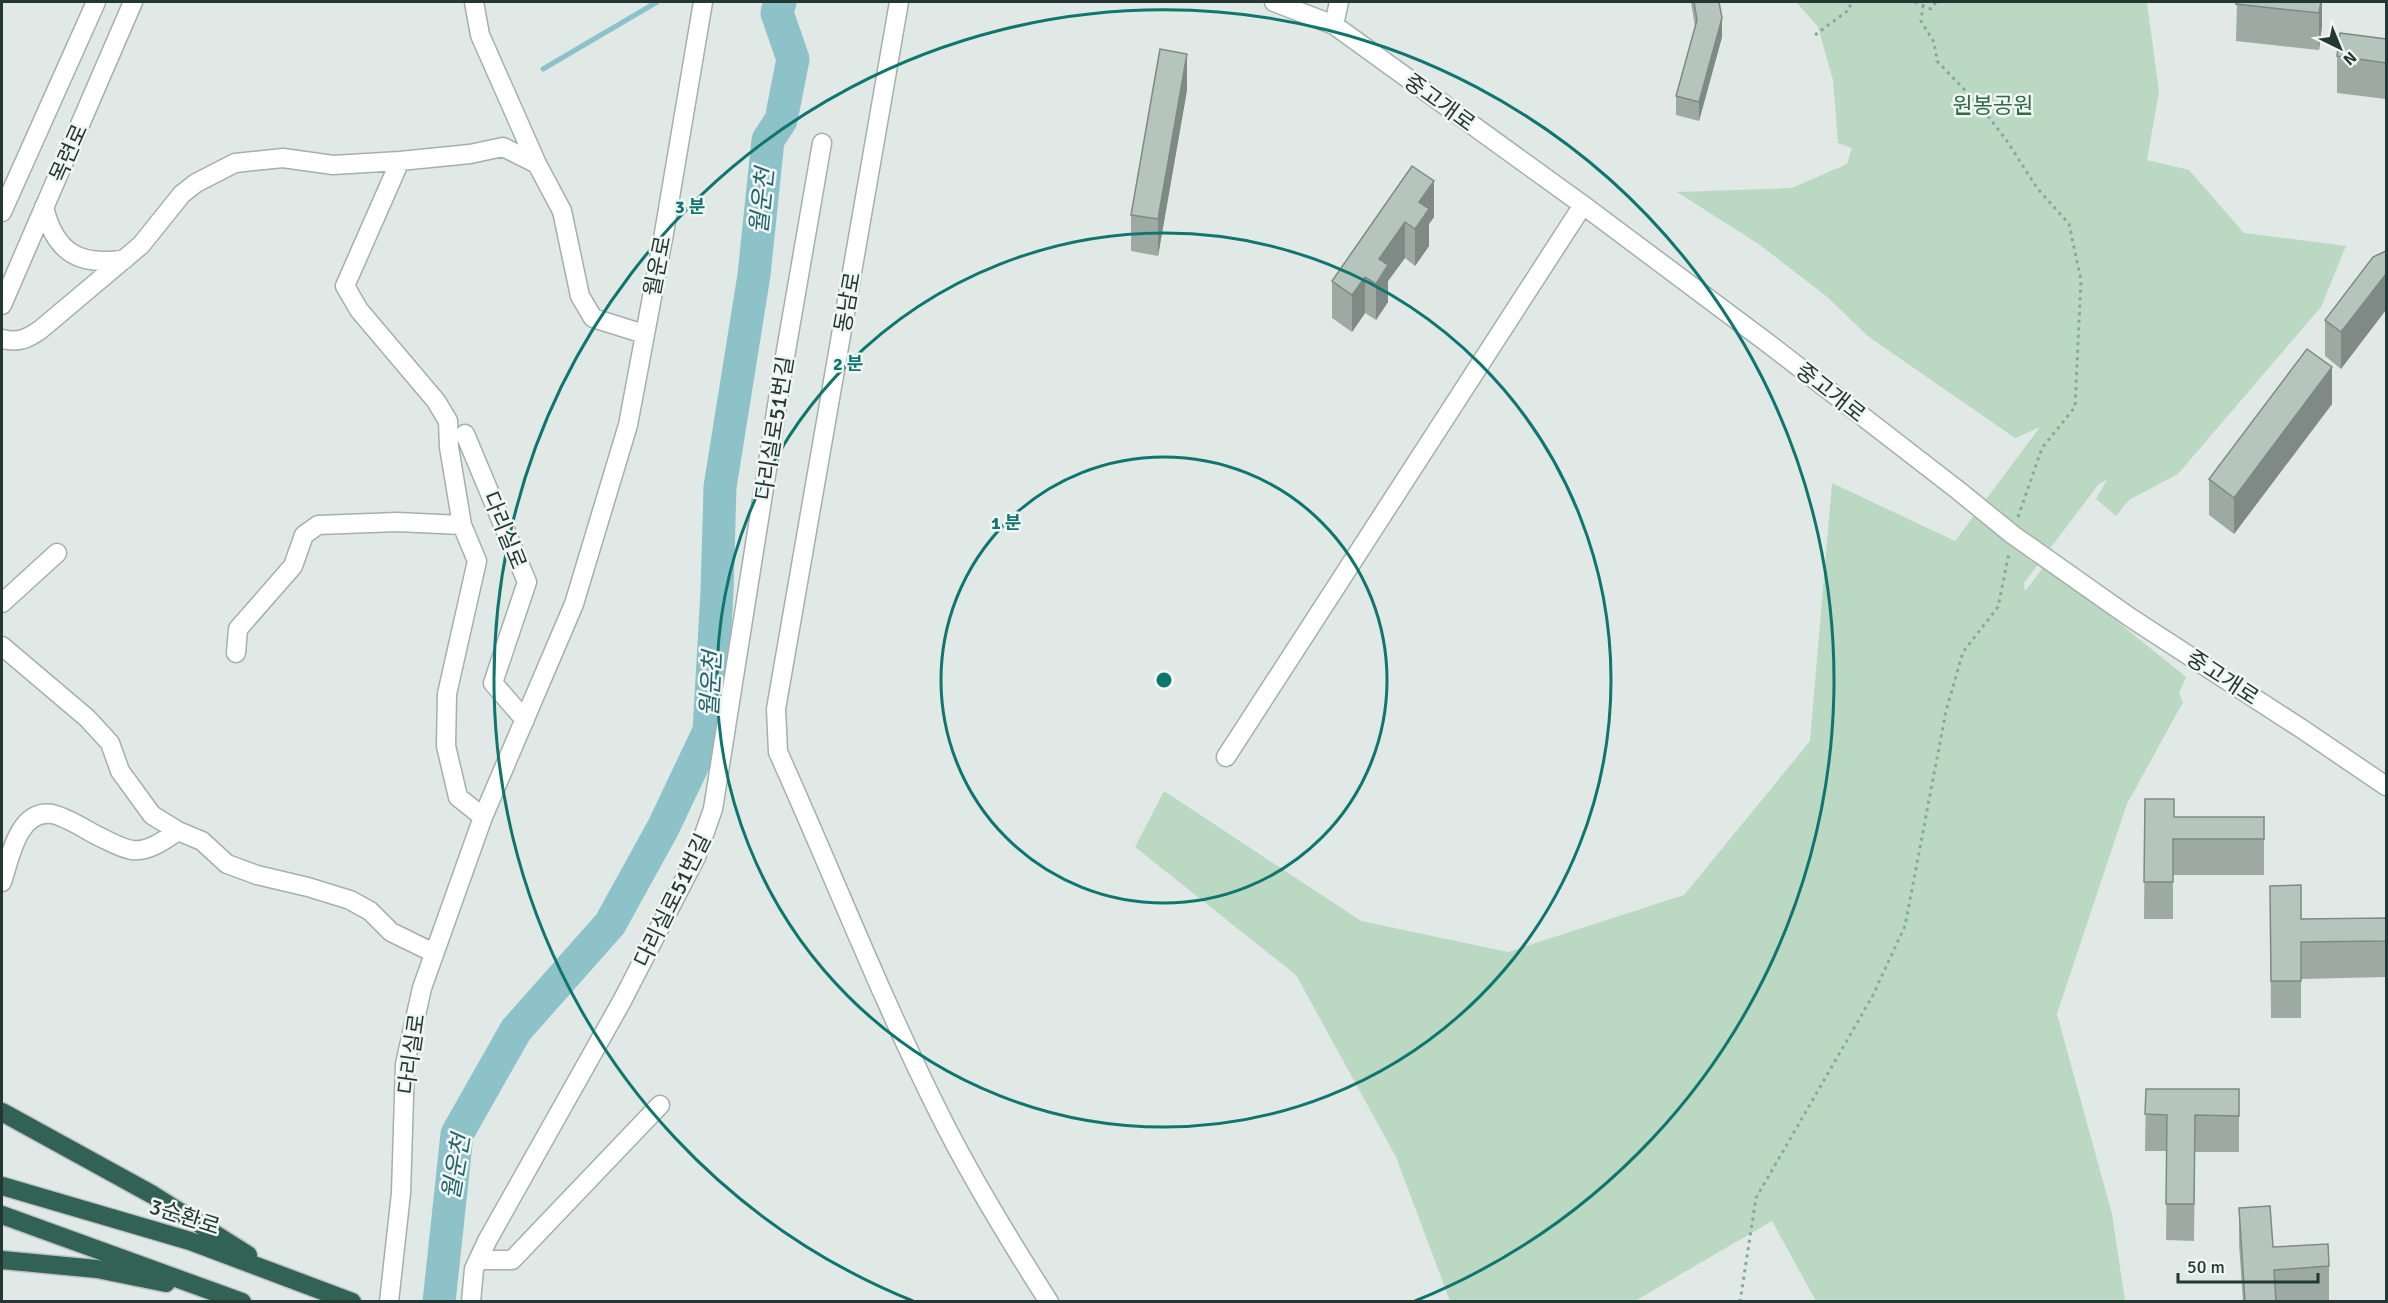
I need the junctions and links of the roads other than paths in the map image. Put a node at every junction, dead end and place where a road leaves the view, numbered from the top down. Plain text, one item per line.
1 (96, 2) edge
2 (133, 2) edge
3 (474, 2) edge
4 (703, 2) edge
5 (899, 2) edge
6 (1274, 2) edge
7 (1339, 2) edge
8 (1334, 25) junction
9 (822, 143) dead end
10 (400, 161) junction
11 (537, 164) junction
12 (1583, 205) junction
13 (44, 207) junction
14 (2, 212) edge
15 (126, 259) junction
16 (2, 305) edge
17 (644, 334) junction
18 (2, 339) edge
19 (628, 425) joint
20 (465, 434) dead end
21 (462, 525) junction
22 (57, 553) dead end
23 (2, 603) edge
24 (2, 646) edge
25 (236, 653) dead end
26 (525, 720) junction
27 (1226, 757) dead end
28 (2386, 786) edge
29 (483, 817) junction
30 (178, 831) junction
31 (2, 882) edge
32 (434, 953) junction
33 (660, 1105) dead end
34 (2, 1112) edge
35 (2, 1186) edge
36 (2, 1215) edge
37 (2, 1260) edge
38 (478, 1260) junction
39 (280, 1275) junction
40 (231, 1302) edge
41 (242, 1302) edge
42 (352, 1302) edge
43 (389, 1302) edge
44 (471, 1302) edge
45 (1049, 1302) edge

1 - 14 street, 목련로
2 - 13 street, 목련로
3 - 11 street
4 - 17 street, 월운로
5 - 45 street, 동남로
6 - 8 street, 중고개로
7 - 8 street
8 - 12 street, 중고개로
9 - 38 street, 다리실로51번길
10 - 11 street
10 - 15 street
10 - 21 street
11 - 17 street
12 - 27 street
12 - 28 street, 중고개로
13 - 15 street
13 - 16 street, 목련로
15 - 18 street
17 - 19 street, 월운로
19 - 26 street, 다리실로
20 - 26 street, 다리실로
21 - 25 street
21 - 29 street, 다리실로
22 - 23 street
24 - 30 street
26 - 29 street, 다리실로
29 - 32 street, 다리실로
30 - 31 street
30 - 32 street
32 - 43 street, 다리실로
33 - 38 street
34 - 39 highway
35 - 39 highway, 3순환로
36 - 41 highway
37 - 40 highway
38 - 44 street, 다리실로51번길
39 - 42 highway, 3순환로

